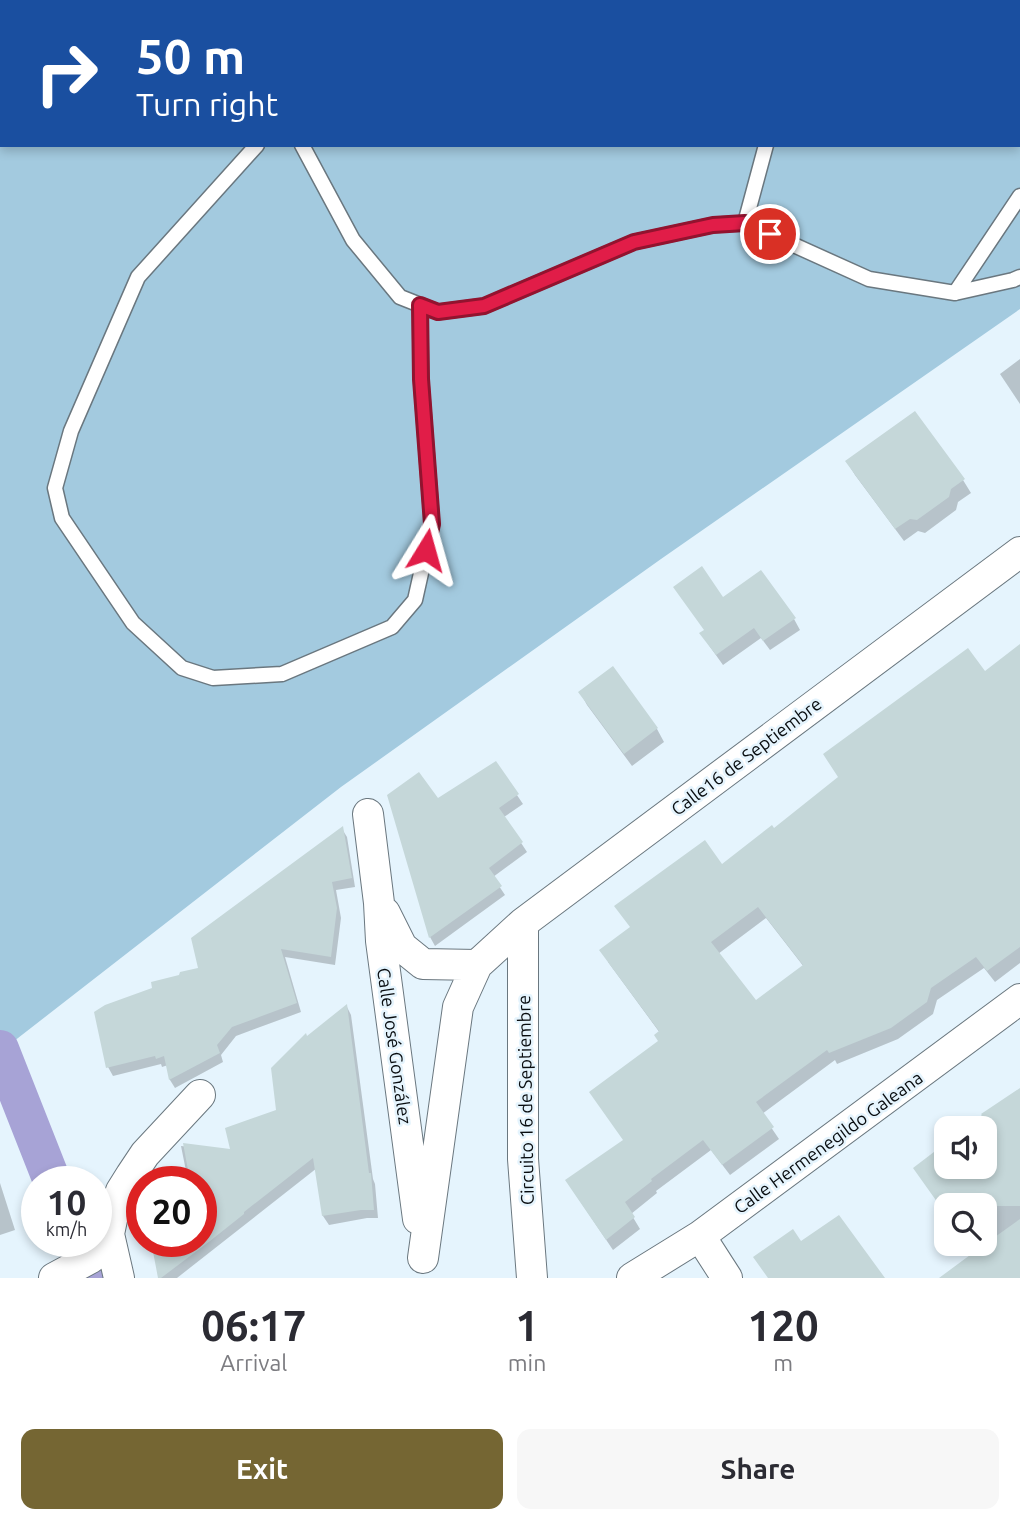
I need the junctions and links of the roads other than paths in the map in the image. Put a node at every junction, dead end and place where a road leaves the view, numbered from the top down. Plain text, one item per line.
1 (255, 147) edge
2 (303, 147) edge
3 (765, 147) edge
4 (1020, 196) edge
5 (745, 223) junction
6 (1020, 277) edge
7 (955, 293) junction
8 (420, 305) junction
9 (1020, 552) edge
10 (368, 814) dead end
11 (379, 903) junction
12 (523, 923) junction
13 (477, 965) junction
14 (1020, 999) edge
15 (200, 1096) dead end
16 (112, 1223) edge
17 (700, 1236) junction
18 (112, 1247) edge
19 (92, 1257) edge
20 (422, 1268) edge
21 (56, 1277) edge
22 (119, 1278) edge
23 (532, 1278) edge
24 (632, 1278) edge
25 (727, 1278) edge

1 - 8 lane
2 - 8 lane
3 - 5 lane
4 - 7 lane
5 - 7 lane
5 - 8 lane
6 - 7 lane
9 - 12 street, Calle16 de Septiembre
10 - 11 street, Calle José González
11 - 13 street
11 - 20 street, Calle José González
12 - 13 street, Calle16 de Septiembre
12 - 23 street, Circuito 16 de Septiembre
13 - 20 street
14 - 17 street, Calle Hermenegildo Galeana
15 - 16 street
17 - 24 street, Calle Hermenegildo Galeana
17 - 25 street
18 - 22 street
19 - 21 street

